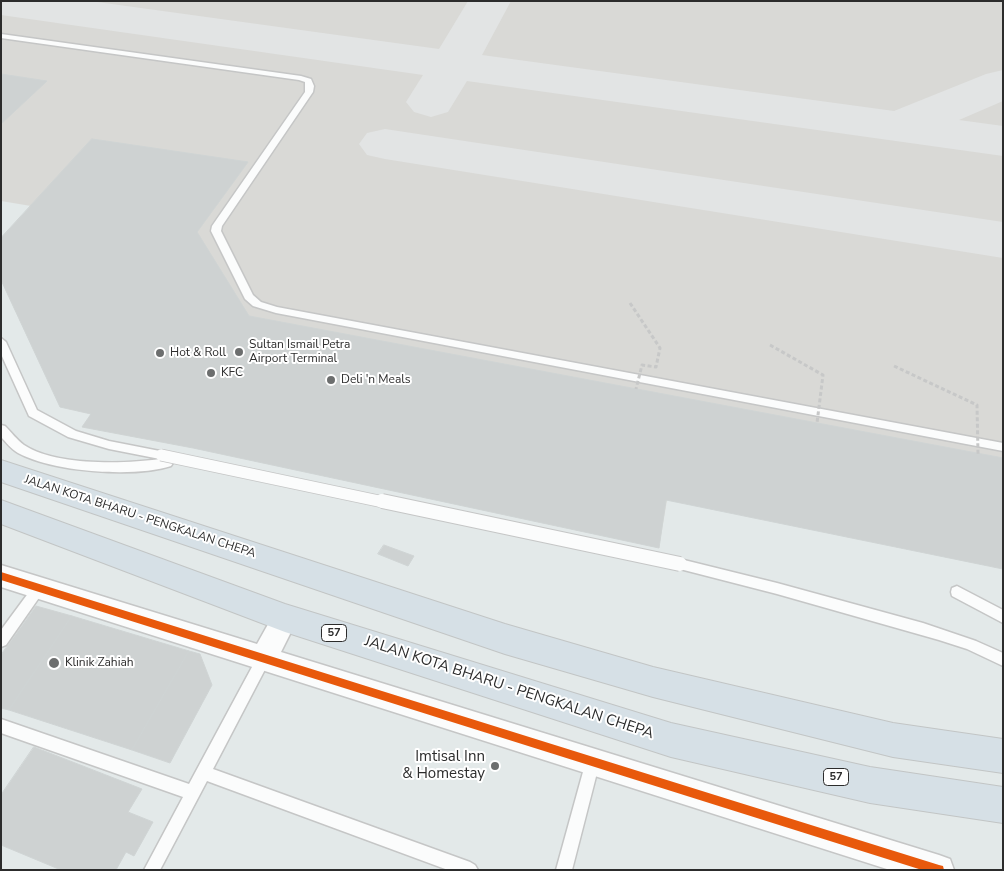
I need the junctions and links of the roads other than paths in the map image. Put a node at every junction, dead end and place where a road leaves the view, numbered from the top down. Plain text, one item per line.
1 (1, 36) edge
2 (1, 342) edge
3 (1, 429) edge
4 (1003, 448) edge
5 (167, 463) dead end
6 (1, 471) edge
7 (1, 512) edge
8 (1, 576) edge
9 (39, 588) junction
10 (957, 592) dead end
11 (1003, 617) edge
12 (286, 618) junction
13 (1, 641) edge
14 (264, 658) junction
15 (1003, 660) edge
16 (1, 726) edge
17 (1003, 756) edge
18 (593, 761) junction
19 (204, 772) junction
20 (193, 793) junction
21 (1003, 805) edge
22 (152, 870) edge
23 (470, 870) edge
24 (564, 870) edge
25 (939, 870) edge

1 - 4 lane
2 - 15 lane, bridge
3 - 5 lane
6 - 17 main road, JALAN KOTA BHARU - PENGKALAN CHEPA
7 - 12 main road, JALAN KOTA BHARU - PENGKALAN CHEPA / 57
8 - 9 street
9 - 13 lane
9 - 14 street
10 - 11 lane
12 - 14 street
12 - 21 main road, JALAN KOTA BHARU - PENGKALAN CHEPA / 57
14 - 18 street
14 - 19 lane
16 - 20 lane
18 - 24 lane
18 - 25 street
19 - 20 lane
19 - 23 lane
20 - 22 lane

